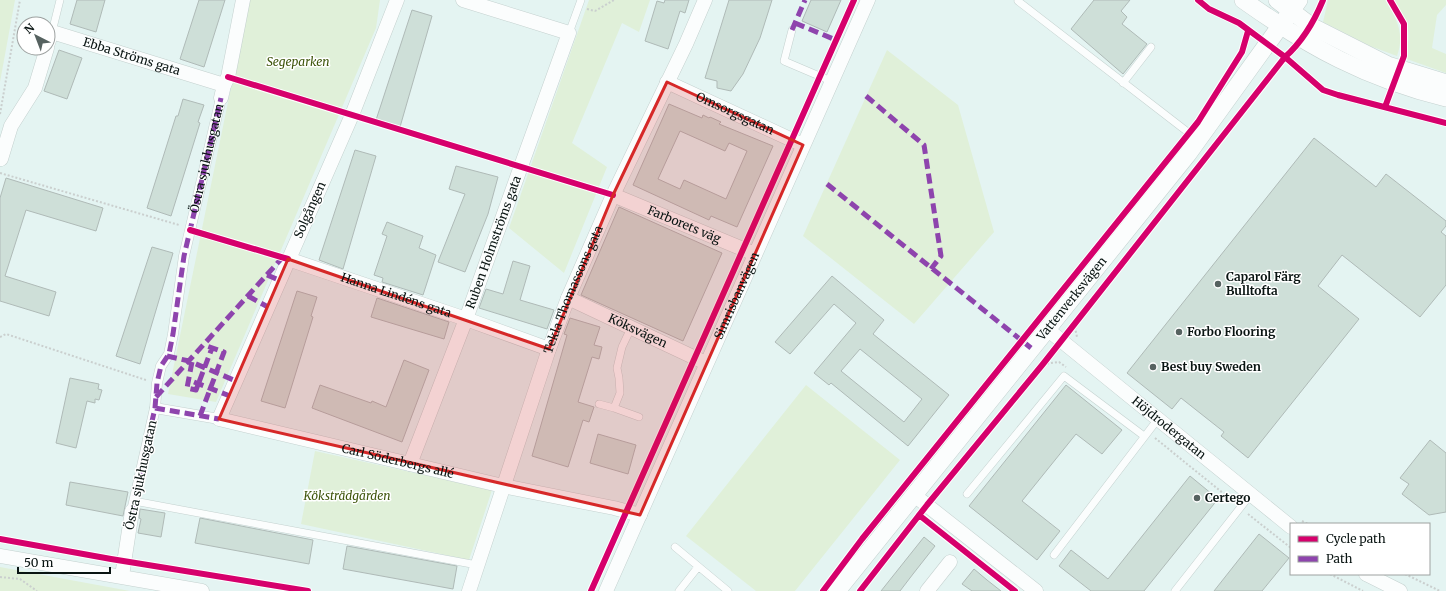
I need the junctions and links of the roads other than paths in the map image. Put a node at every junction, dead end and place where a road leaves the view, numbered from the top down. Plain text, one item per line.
1 (60, 0) edge
2 (243, 0) edge
3 (396, 0) edge
4 (462, 0) edge
5 (705, 0) edge
6 (868, 0) edge
7 (1243, 0) edge
8 (1277, 0) edge
9 (1018, 1) dead end
10 (580, 3) edge
11 (1296, 5) edge
12 (56, 16) edge
13 (1280, 26) junction
14 (792, 30) dead end
15 (569, 33) junction
16 (56, 40) edge
17 (1152, 47) dead end
18 (44, 56) edge
19 (831, 81) junction
20 (667, 82) junction
21 (1123, 82) junction
22 (1446, 83) edge
23 (222, 91) junction
24 (1446, 98) edge
25 (1198, 140) junction
26 (803, 145) junction
27 (1, 161) edge
28 (613, 195) junction
29 (755, 254) junction
30 (288, 259) junction
31 (568, 298) junction
32 (466, 319) junction
33 (631, 328) junction
34 (1047, 329) junction
35 (549, 349) junction
36 (706, 363) junction
37 (599, 404) dead end
38 (155, 408) junction
39 (614, 408) junction
40 (639, 418) dead end
41 (219, 419) junction
42 (1158, 419) junction
43 (1145, 434) junction
44 (410, 464) junction
45 (502, 486) junction
46 (967, 494) dead end
47 (1251, 494) junction
48 (914, 495) junction
49 (133, 506) junction
50 (640, 515) junction
51 (1290, 526) edge
52 (675, 547) dead end
53 (1054, 555) dead end
54 (0, 556) edge
55 (950, 562) dead end
56 (477, 565) junction
57 (698, 567) junction
58 (1368, 575) edge
59 (122, 576) junction
60 (929, 590) edge
61 (202, 591) edge
62 (469, 591) edge
63 (606, 591) edge
64 (679, 591) edge
65 (728, 591) edge
66 (836, 591) edge
67 (1036, 591) edge
68 (1175, 591) edge
69 (1400, 591) edge

1 - 12 lane
2 - 23 street, Östra sjukhusgatan
3 - 30 street, Solgången
4 - 15 street
5 - 20 street, Tekla Thomassons gata
6 - 19 street, Simrisbanvägen
7 - 13 street
8 - 11 street
9 - 21 lane
10 - 15 lane
11 - 13 street, Vattenverksvägen
11 - 22 street
13 - 24 street
13 - 25 street, Vattenverksvägen
14 - 19 lane
15 - 32 street, Ruben Holmströms gata
16 - 23 street, Ebba Ströms gata
17 - 21 lane
18 - 27 street
19 - 26 street, Simrisbanvägen
20 - 26 street, Omsorgsgatan
20 - 28 street, Tekla Thomassons gata
21 - 25 lane
23 - 38 street, Östra sjukhusgatan
25 - 34 street, Vattenverksvägen
26 - 29 street, Simrisbanvägen
28 - 29 street, Farborets väg
28 - 31 street, Tekla Thomassons gata
29 - 36 street, Simrisbanvägen
30 - 32 street, Hanna Lindéns gata
30 - 41 street, Solgången
31 - 33 street, Köksvägen
31 - 35 street, Tekla Thomassons gata
32 - 35 street, Hanna Lindéns gata
32 - 44 street, Ruben Holmströms gata
33 - 36 street, Köksvägen
33 - 39 lane
34 - 42 street, Höjdrodergatan
34 - 48 street, Vattenverksvägen
35 - 45 street, Tekla Thomassons gata
36 - 50 street, Simrisbanvägen
37 - 39 lane
38 - 41 street, Carl Söderbergs allé
38 - 49 street, Östra sjukhusgatan
39 - 40 lane
41 - 44 street, Carl Söderbergs allé
42 - 43 lane
42 - 47 street, Höjdrodergatan
43 - 46 lane
43 - 53 lane
44 - 45 street, Carl Söderbergs allé
45 - 50 street, Carl Söderbergs allé
45 - 56 street, Tekla Thomassons gata
47 - 51 street, Höjdrodergatan
47 - 68 lane
48 - 66 street, Vattenverksvägen
48 - 67 street
49 - 56 lane
49 - 59 street, Östra sjukhusgatan
50 - 63 street, Simrisbanvägen
52 - 57 lane
54 - 59 street
55 - 60 street
56 - 62 street, Tekla Thomassons gata
57 - 64 lane
57 - 65 lane
58 - 69 street
59 - 61 street

